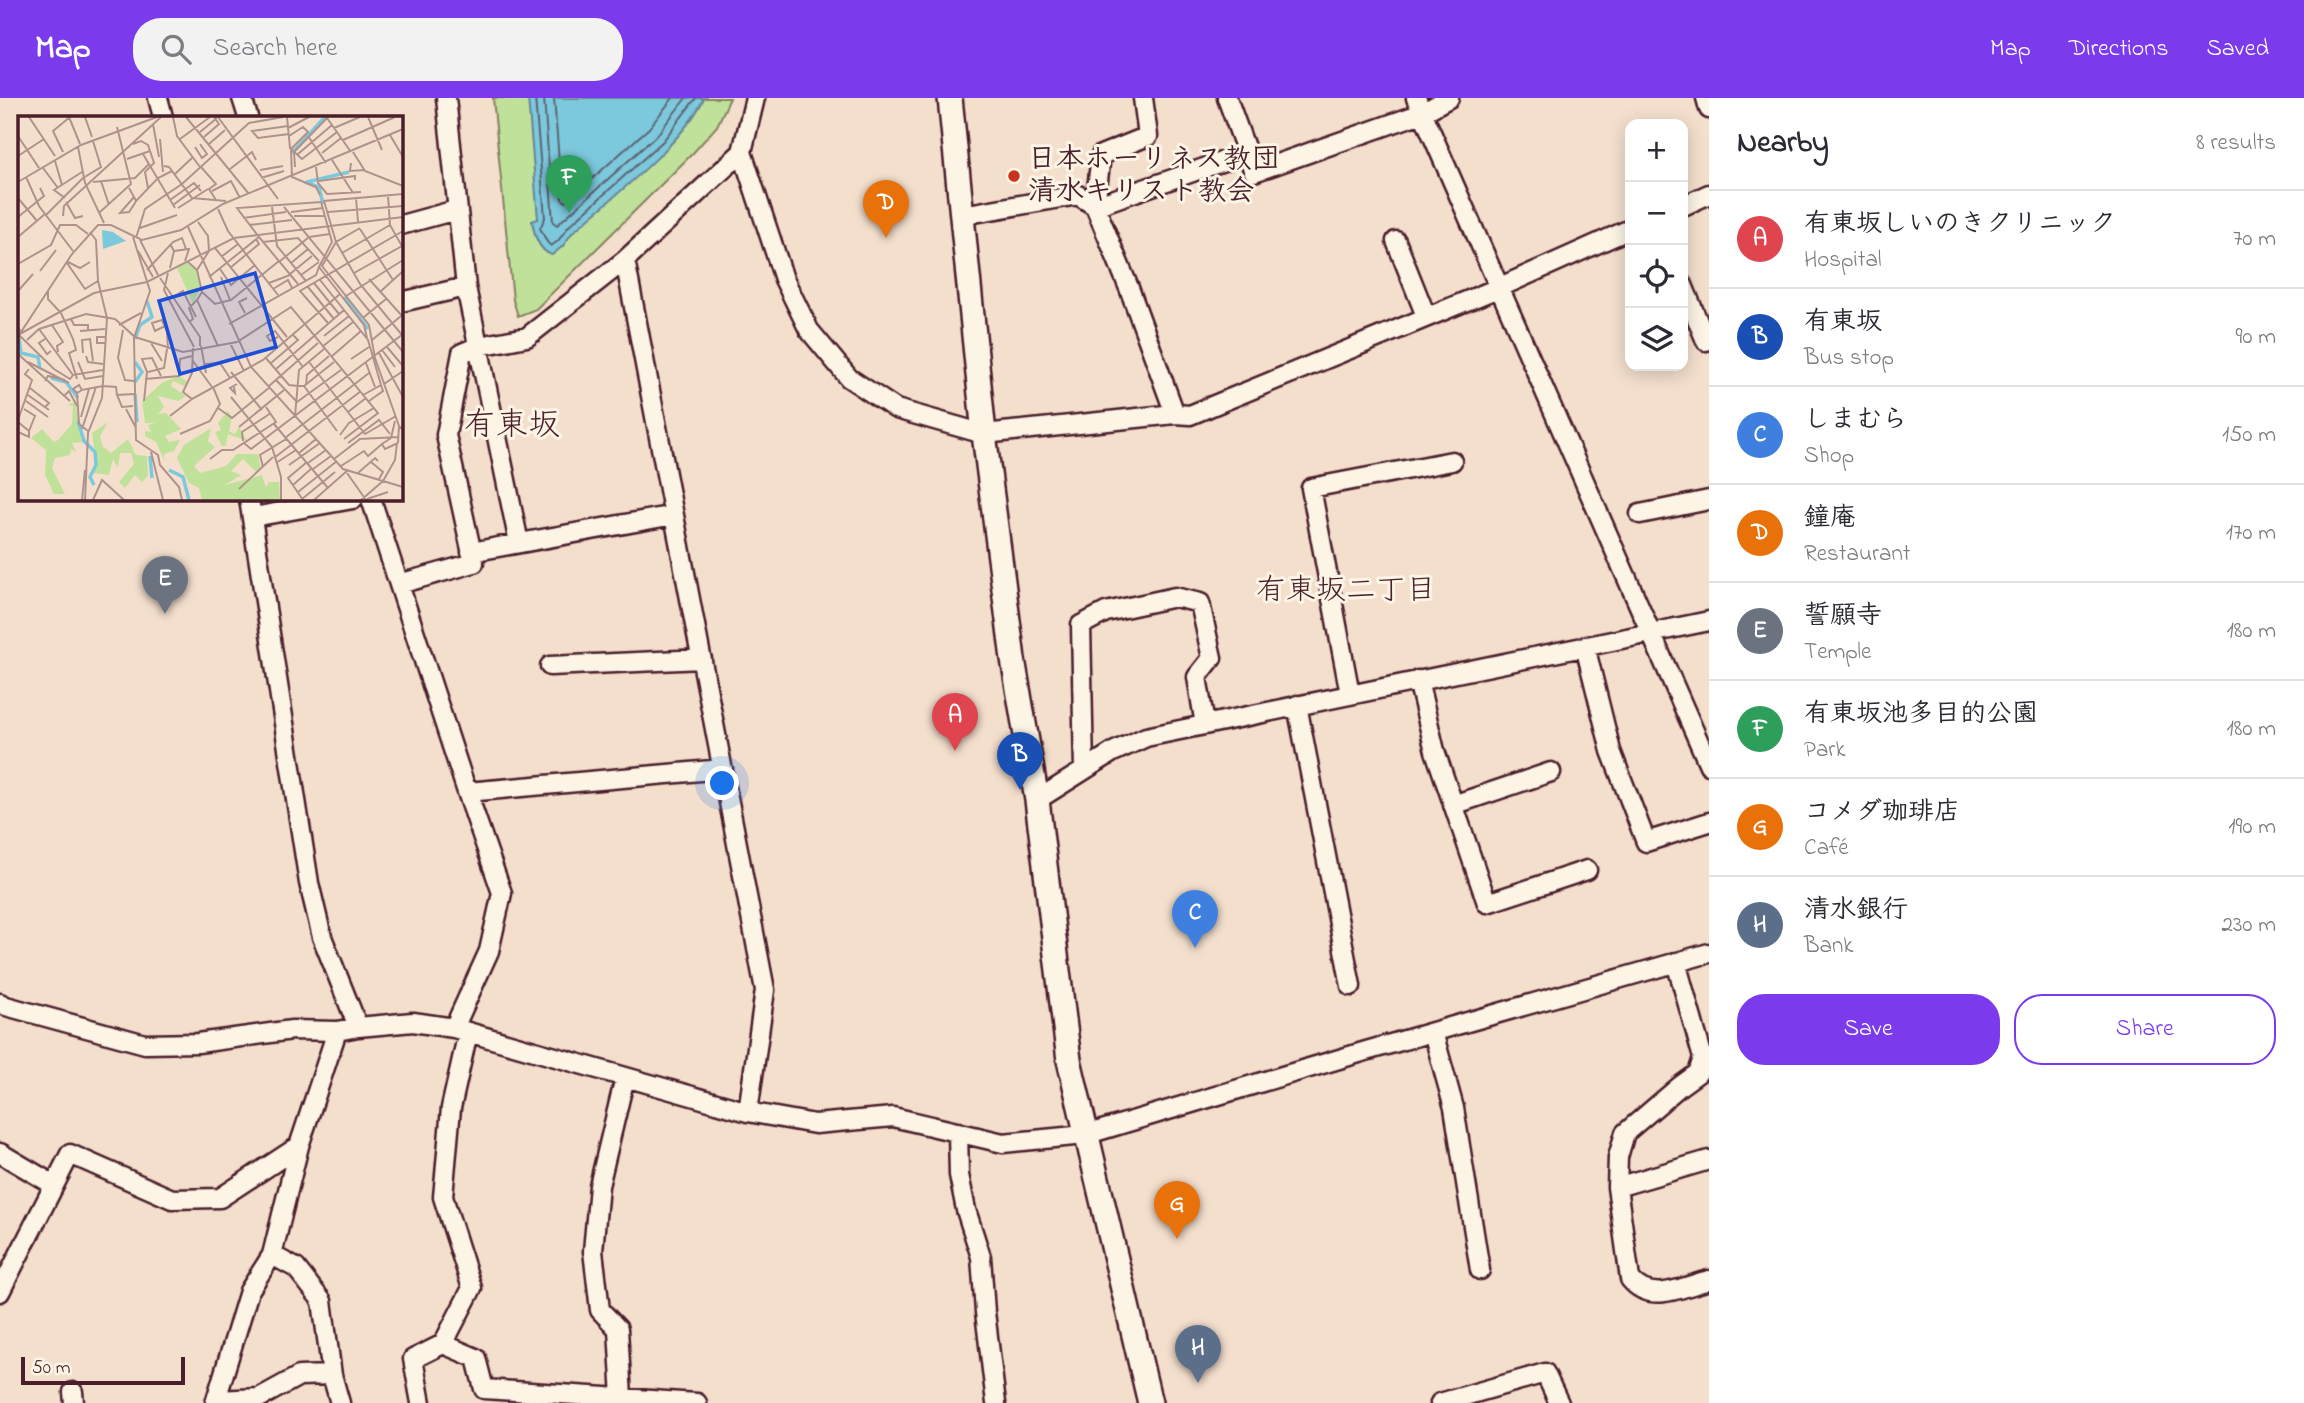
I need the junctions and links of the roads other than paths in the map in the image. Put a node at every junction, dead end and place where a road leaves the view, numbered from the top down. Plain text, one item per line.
1 (159, 98) edge
2 (446, 98) edge
3 (755, 98) edge
4 (950, 98) edge
5 (1143, 98) edge
6 (1227, 98) edge
7 (1449, 98) edge
8 (1706, 98) edge
9 (1419, 106) edge
10 (1709, 109) edge
11 (163, 116) edge
12 (743, 152) junction
13 (1247, 153) junction
14 (1709, 194) edge
15 (1688, 204) edge
16 (1094, 206) junction
17 (456, 211) junction
18 (962, 215) junction
19 (402, 225) edge
20 (1625, 231) edge
21 (1396, 241) dead end
22 (625, 260) junction
23 (466, 287) junction
24 (1498, 288) junction
25 (1688, 297) edge
26 (402, 302) edge
27 (1426, 316) junction
28 (1709, 340) edge
29 (479, 346) junction
30 (1175, 414) junction
31 (984, 434) junction
32 (1452, 461) dead end
33 (249, 500) edge
34 (347, 500) edge
35 (371, 500) edge
36 (1709, 500) edge
37 (1640, 514) dead end
38 (674, 515) junction
39 (253, 517) junction
40 (519, 544) junction
41 (471, 552) junction
42 (399, 584) junction
43 (1709, 621) edge
44 (1653, 633) junction
45 (1585, 646) junction
46 (702, 659) junction
47 (551, 666) dead end
48 (1418, 680) junction
49 (1350, 694) junction
50 (1297, 705) junction
51 (1205, 724) junction
52 (1709, 765) edge
53 (723, 769) junction
54 (1084, 770) junction
55 (1551, 772) dead end
56 (467, 792) junction
57 (1037, 800) junction
58 (1453, 805) junction
59 (1709, 822) edge
60 (1587, 870) dead end
61 (1709, 953) edge
62 (1676, 962) junction
63 (1351, 986) dead end
64 (0, 1003) edge
65 (358, 1027) junction
66 (461, 1030) junction
67 (337, 1031) junction
68 (1433, 1032) junction
69 (625, 1077) junction
70 (748, 1112) junction
71 (958, 1132) junction
72 (1085, 1135) junction
73 (299, 1146) junction
74 (0, 1153) edge
75 (1709, 1160) edge
76 (54, 1185) junction
77 (1617, 1187) junction
78 (272, 1255) junction
79 (1479, 1270) dead end
80 (1709, 1280) edge
81 (0, 1292) edge
82 (443, 1344) junction
83 (332, 1375) junction
84 (622, 1398) junction
85 (594, 1400) edge
86 (216, 1401) edge
87 (340, 1403) edge
88 (421, 1403) edge
89 (697, 1403) edge
90 (996, 1403) edge
91 (1150, 1403) edge
92 (1440, 1403) edge
93 (1559, 1403) edge

1 - 11 street
2 - 17 street
3 - 12 street
4 - 18 street
5 - 16 street
6 - 13 street
7 - 9 street
8 - 10 street
9 - 13 street
9 - 24 street
12 - 22 street
12 - 31 street
13 - 16 street
14 - 15 street
16 - 18 street
16 - 30 street
17 - 19 street
17 - 23 street
18 - 31 street
20 - 24 street
21 - 27 street
22 - 29 street
22 - 38 street
23 - 26 street
23 - 29 street
24 - 27 street
24 - 44 street
25 - 28 street
27 - 30 street
29 - 40 street
29 - 41 street
30 - 31 street
31 - 57 street
32 - 49 street
33 - 39 street
34 - 39 street
35 - 42 street
36 - 37 street
38 - 40 street
38 - 46 street
39 - 65 street
40 - 41 street
41 - 42 street
42 - 56 street
43 - 44 street
44 - 45 street
44 - 52 street
45 - 48 street
45 - 59 street
46 - 47 street
46 - 53 street
48 - 49 street
48 - 58 street
49 - 50 street
50 - 51 street
50 - 63 street
51 - 54 street
51 - 54 street
53 - 56 street
53 - 70 street
54 - 57 street
55 - 58 street
56 - 66 street
57 - 72 street
58 - 60 street
61 - 62 street
62 - 68 street
62 - 77 street
64 - 67 street
65 - 66 street
65 - 67 street
66 - 69 street
66 - 82 street
67 - 73 street
68 - 72 street
68 - 79 street
69 - 70 street
69 - 84 street
70 - 71 street
71 - 72 street
71 - 90 street
72 - 91 street
73 - 76 street
73 - 78 street
74 - 76 street
75 - 77 street
76 - 81 street
77 - 80 street
78 - 83 street
78 - 86 street
82 - 85 street
82 - 88 street
83 - 86 street
83 - 87 street
84 - 85 street
84 - 89 street
92 - 93 street

